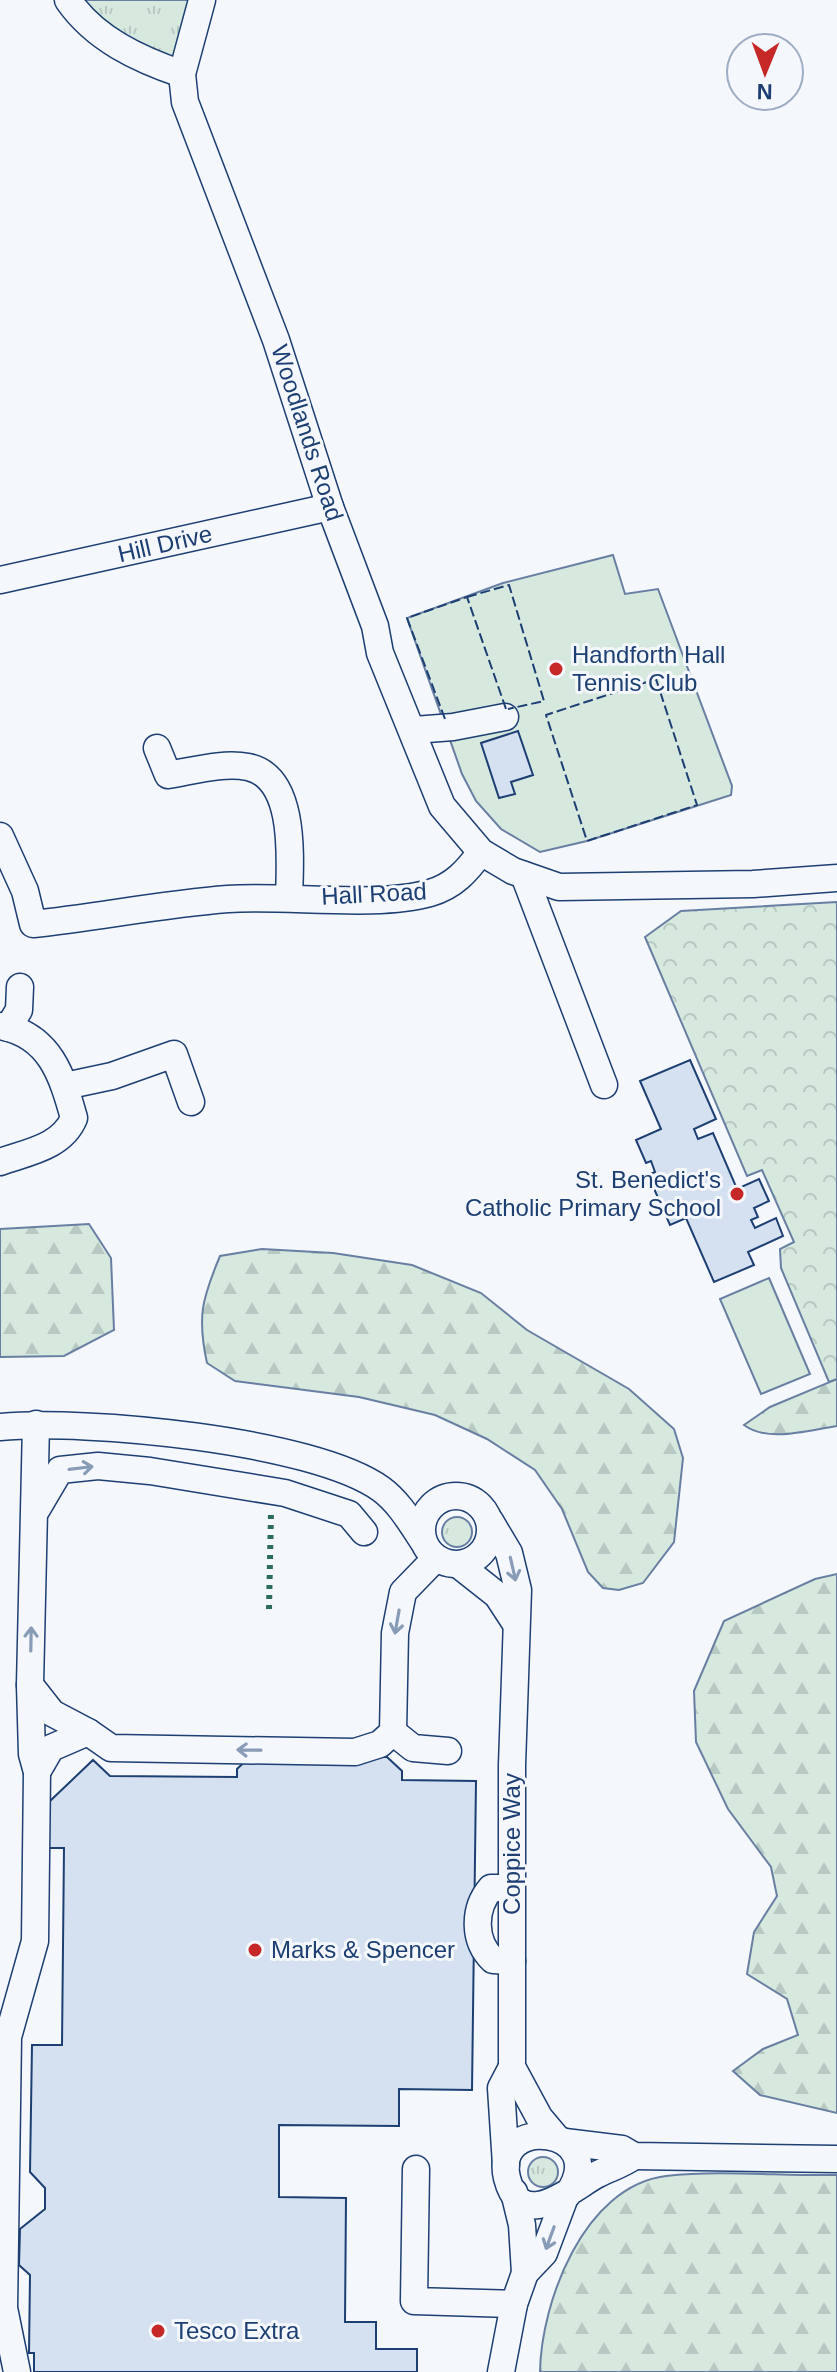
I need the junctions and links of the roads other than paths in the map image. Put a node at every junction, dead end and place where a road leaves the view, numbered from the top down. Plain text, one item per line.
1 (68, 0) edge
2 (202, 0) edge
3 (182, 74) junction
4 (330, 507) junction
5 (0, 580) edge
6 (505, 717) dead end
7 (414, 730) junction
8 (157, 748) dead end
9 (0, 836) edge
10 (481, 852) junction
11 (524, 875) junction
12 (837, 878) edge
13 (289, 898) junction
14 (20, 987) dead end
15 (4, 1027) edge
16 (604, 1085) dead end
17 (65, 1086) junction
18 (191, 1102) dead end
19 (0, 1162) edge
20 (36, 1424) junction
21 (0, 1427) edge
22 (382, 1490) junction
23 (446, 1497) junction
24 (35, 1513) junction
25 (490, 1521) junction
26 (364, 1532) dead end
27 (440, 1555) junction
28 (514, 1621) junction
29 (30, 1685) junction
30 (88, 1732) junction
31 (393, 1732) junction
32 (448, 1751) dead end
33 (37, 1772) junction
34 (512, 2067) junction
35 (560, 2139) junction
36 (634, 2156) junction
37 (837, 2159) edge
38 (416, 2169) dead end
39 (510, 2180) junction
40 (566, 2195) junction
41 (525, 2273) junction
42 (514, 2304) junction
43 (17, 2372) edge
44 (501, 2372) edge

1 - 3 street
2 - 3 street, Woodlands Road
3 - 4 street, Woodlands Road
4 - 5 street, Hill Drive
4 - 7 street, Woodlands Road
6 - 7 street
7 - 10 street, Woodlands Road
8 - 13 street
9 - 13 street, Hall Road
10 - 11 street
10 - 13 street, Hall Road
11 - 12 street
11 - 16 street
14 - 15 street
15 - 17 street
17 - 18 street
17 - 19 street
20 - 21 street
20 - 22 street
20 - 24 street
22 - 23 street
22 - 27 street
23 - 25 street
23 - 27 street
24 -> 26 street
29 -> 24 street
25 - 27 street
25 -> 28 street, Coppice Way
27 - 28 street
27 -> 31 street
28 - 34 street, Coppice Way
29 - 30 street
29 - 33 street
31 -> 30 street
30 - 33 street
31 - 32 street
33 - 43 street
34 - 35 street, Coppice Way
34 - 39 street, Coppice Way
35 - 36 street
35 - 39 street
35 - 40 street
36 - 37 street
36 - 40 street
38 - 42 street
39 - 40 street
39 - 41 street, Coppice Way
40 -> 41 street
41 - 42 street
42 - 44 street

